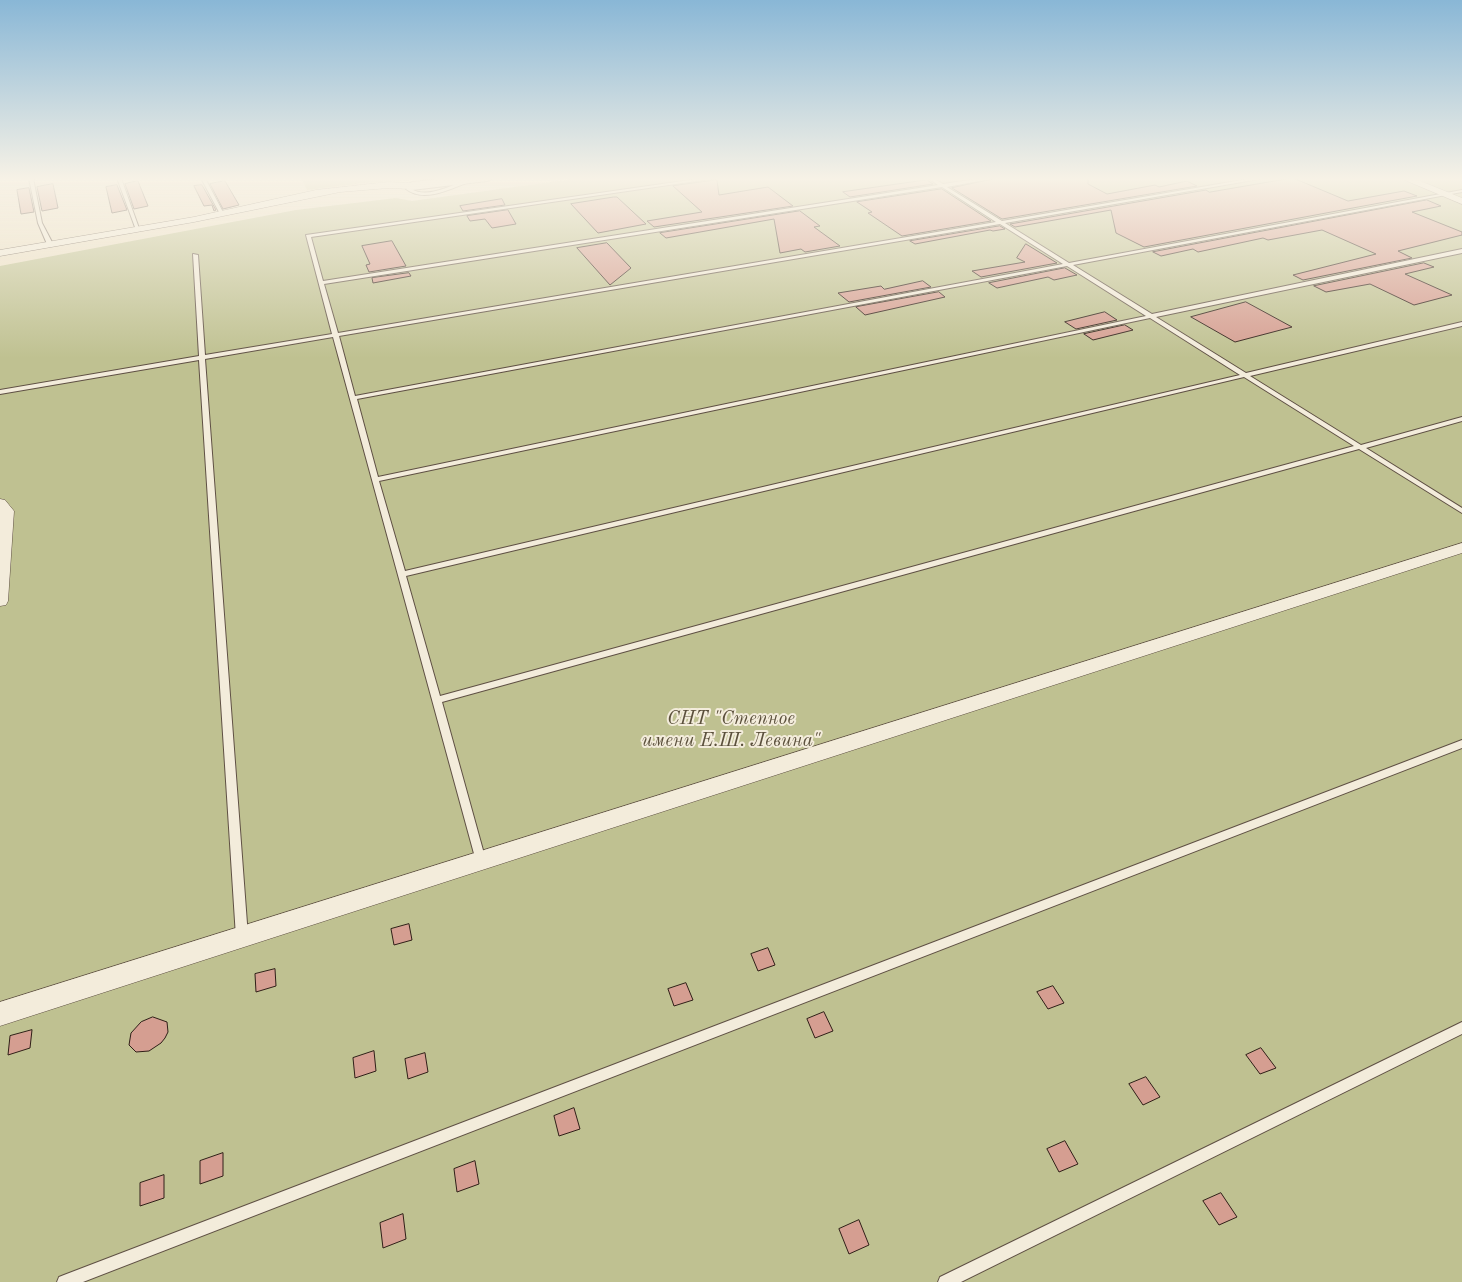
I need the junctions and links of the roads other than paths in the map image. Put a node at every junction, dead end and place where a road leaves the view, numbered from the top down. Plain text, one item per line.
1 (47, 238) edge
2 (89, 238) edge
3 (309, 238) edge
4 (608, 238) edge
5 (907, 238) edge
6 (1026, 238) edge
7 (1209, 238) edge
8 (50, 244) junction
9 (1462, 251) edge
10 (0, 252) edge
11 (195, 255) dead end
12 (1068, 264) junction
13 (322, 282) junction
14 (1151, 316) junction
15 (1462, 324) edge
16 (337, 334) junction
17 (202, 358) junction
18 (1246, 375) junction
19 (0, 392) edge
20 (354, 398) junction
21 (1462, 419) edge
22 (1360, 447) junction
23 (376, 479) junction
24 (0, 503) edge
25 (1462, 511) edge
26 (1462, 548) edge
27 (402, 574) junction
28 (0, 601) edge
29 (437, 700) junction
30 (1462, 744) edge
31 (481, 861) junction
32 (242, 937) junction
33 (0, 1014) edge
34 (1462, 1028) edge
35 (64, 1282) edge
36 (945, 1282) edge

1 - 8 lane
2 - 8 street
3 - 13 lane
4 - 13 lane
5 - 16 lane
6 - 12 lane
7 - 12 lane
8 - 10 street
9 - 14 lane
11 - 17 lane
12 - 14 lane
12 - 20 lane
13 - 16 lane
14 - 18 lane
14 - 23 lane
15 - 18 lane
16 - 17 lane
16 - 20 lane
17 - 19 lane
17 - 32 lane
18 - 22 lane
18 - 27 lane
20 - 23 lane
21 - 22 lane
22 - 25 lane
22 - 29 lane
23 - 27 lane
24 - 28 street
26 - 31 street
27 - 29 lane
29 - 31 lane
30 - 35 lane
31 - 32 street
32 - 33 street
34 - 36 lane

